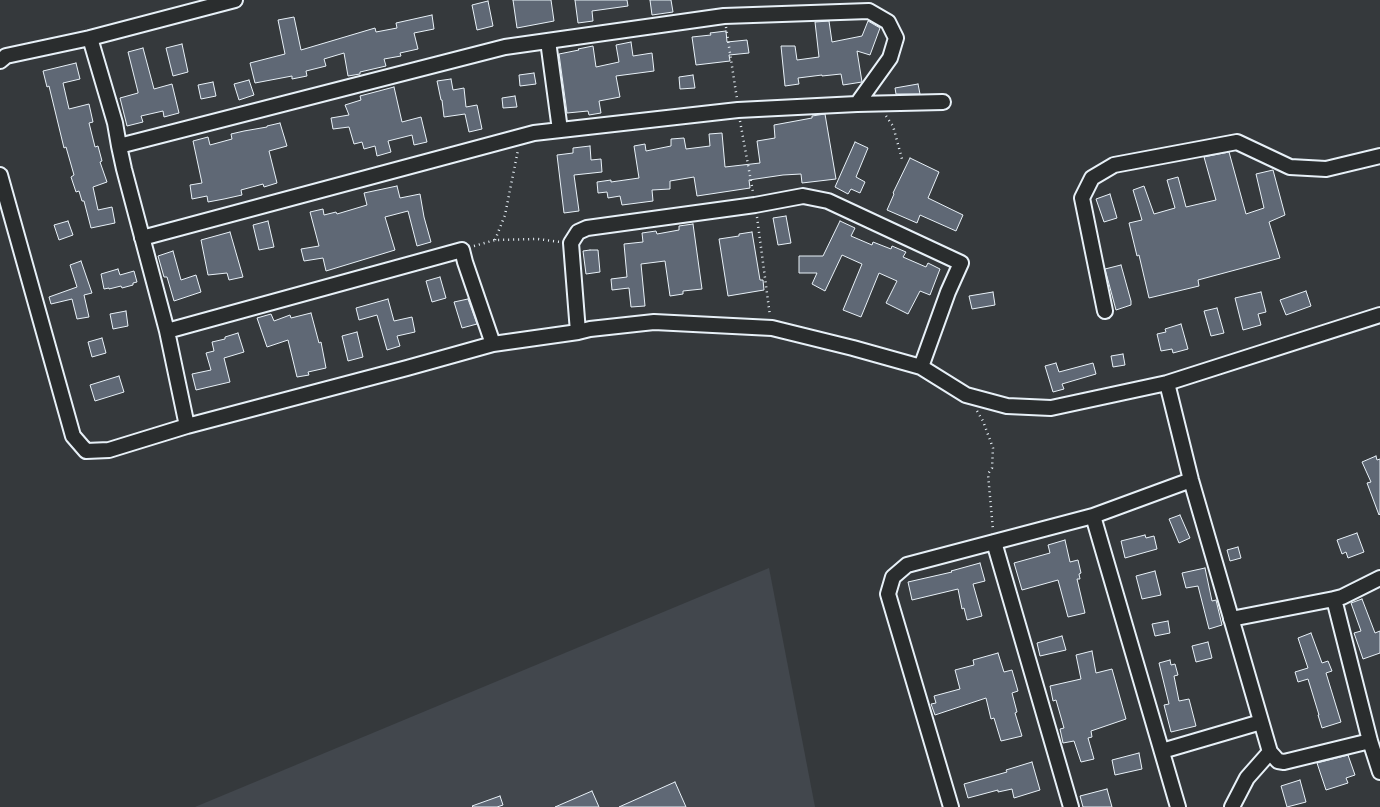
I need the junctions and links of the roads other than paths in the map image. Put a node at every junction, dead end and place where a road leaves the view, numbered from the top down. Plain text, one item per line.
1 (235, 0) edge
2 (90, 38) junction
3 (548, 41) junction
4 (0, 61) edge
5 (943, 102) dead end
6 (857, 104) junction
7 (560, 130) junction
8 (119, 146) junction
9 (1380, 156) edge
10 (0, 176) edge
11 (142, 238) junction
12 (1105, 311) dead end
13 (1380, 315) edge
14 (167, 331) junction
15 (578, 332) junction
16 (493, 344) junction
17 (921, 367) junction
18 (1167, 383) junction
19 (187, 426) junction
20 (1191, 480) junction
21 (1094, 516) junction
22 (994, 542) junction
23 (1380, 578) edge
24 (1334, 599) junction
25 (1231, 618) junction
26 (1261, 722) junction
27 (1370, 741) junction
28 (1162, 750) junction
29 (1270, 752) junction
30 (1380, 772) edge
31 (951, 807) edge
32 (1071, 807) edge
33 (1178, 807) edge
34 (1232, 807) edge

1 - 2 street
2 - 4 street
2 - 8 street
3 - 6 street
3 - 7 street
3 - 8 street
5 - 6 street
6 - 7 street
7 - 11 street
8 - 11 street
9 - 12 street
10 - 19 street
11 - 14 street
13 - 18 street
14 - 16 street
14 - 19 street
15 - 16 street
15 - 17 street
15 - 17 street
16 - 19 street
17 - 18 street
18 - 20 street
20 - 21 street
20 - 25 street
21 - 22 street
21 - 28 street
22 - 31 street
22 - 32 street
23 - 24 street
24 - 25 street
24 - 27 street
25 - 26 street
26 - 28 street
26 - 29 street
27 - 29 street
27 - 30 street
28 - 33 street
29 - 34 street

